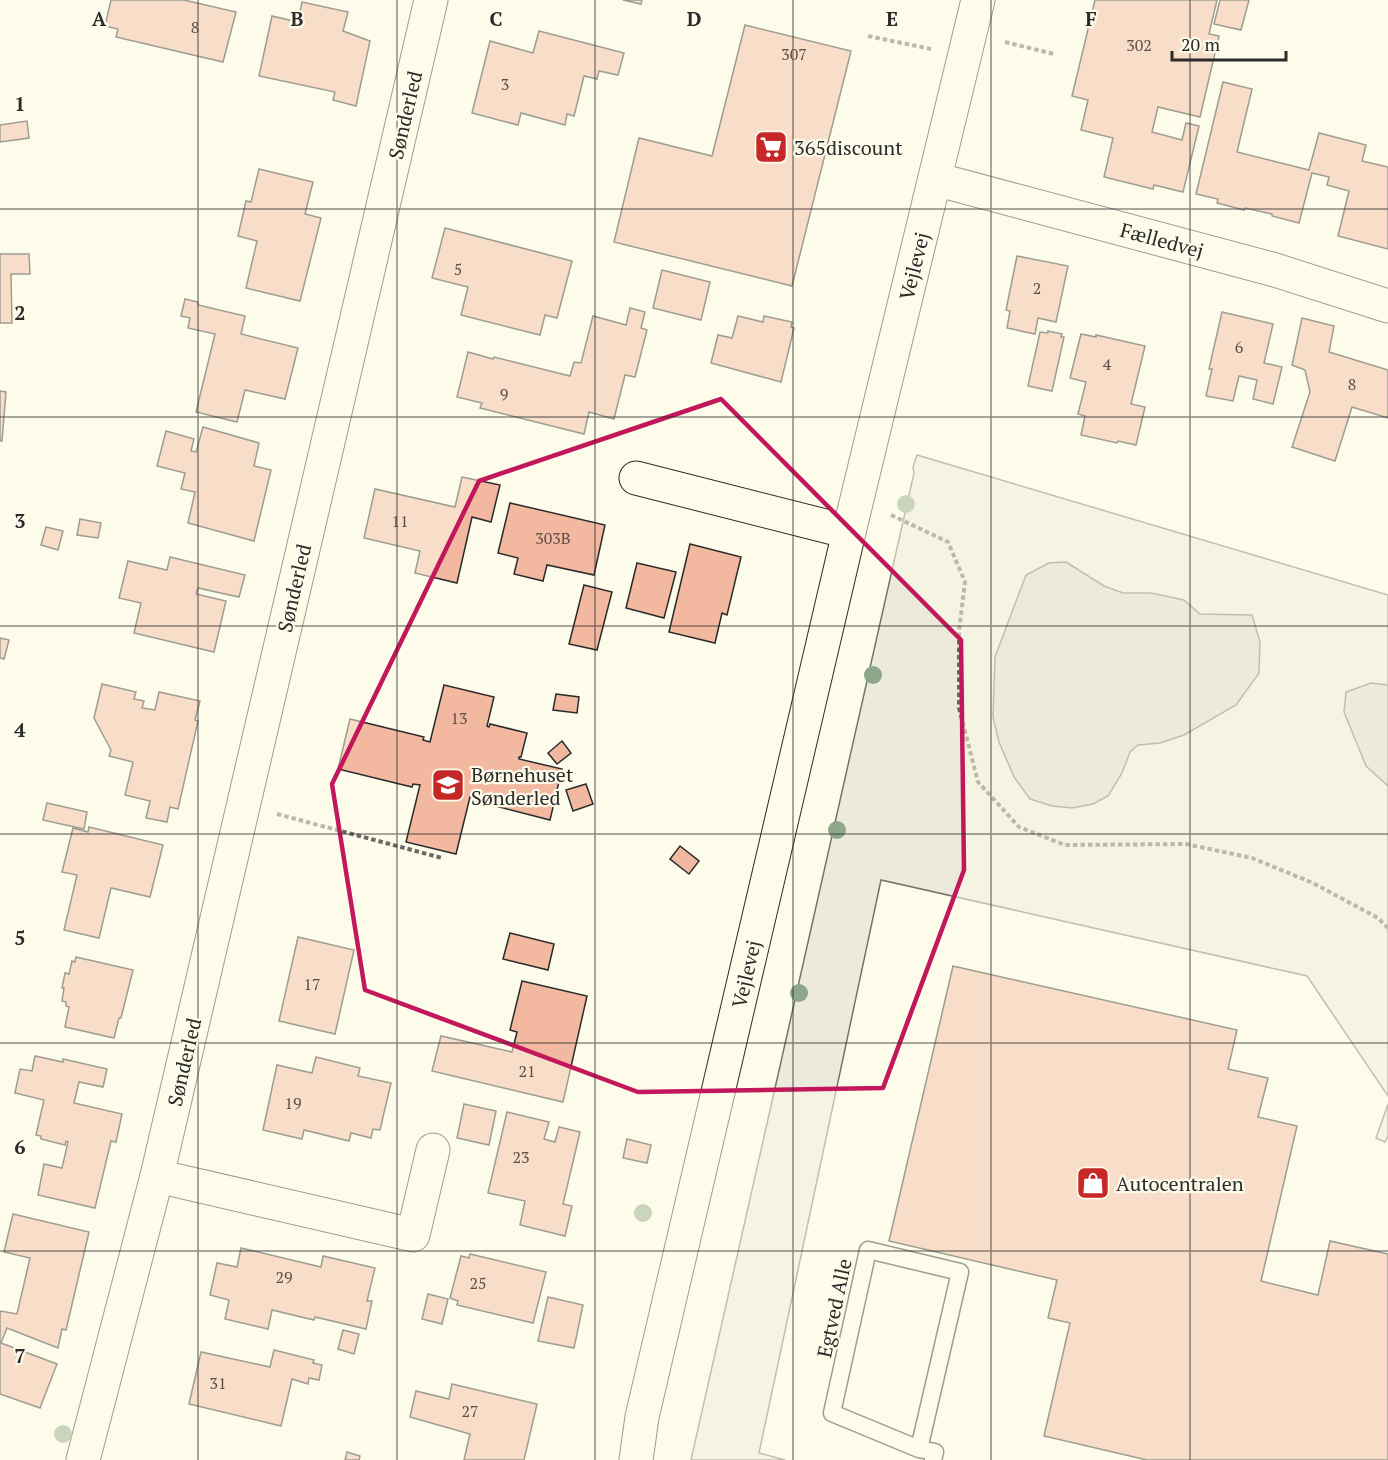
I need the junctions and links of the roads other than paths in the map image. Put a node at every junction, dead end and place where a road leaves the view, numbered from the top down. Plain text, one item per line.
1 (431, 0) edge
2 (978, 0) edge
3 (935, 179) junction
4 (1388, 306) edge
5 (636, 478) dead end
6 (853, 518) junction
7 (433, 1150) dead end
8 (157, 1176) junction
9 (642, 1417) junction
10 (919, 1449) junction
11 (83, 1460) edge
12 (627, 1460) edge
13 (636, 1460) edge
14 (933, 1460) edge

1 - 8 street, Sønderled
2 - 3 street, Vejlevej
3 - 4 street, Fælledvej
3 - 6 street, Vejlevej
5 - 6 street
6 - 9 street, Vejlevej
7 - 8 street
8 - 11 street, Sønderled
9 - 12 street, Vejlevej
9 - 13 street, Vejlevej
10 - 10 lane, Egtved Alle
10 - 14 lane, Egtved Alle

